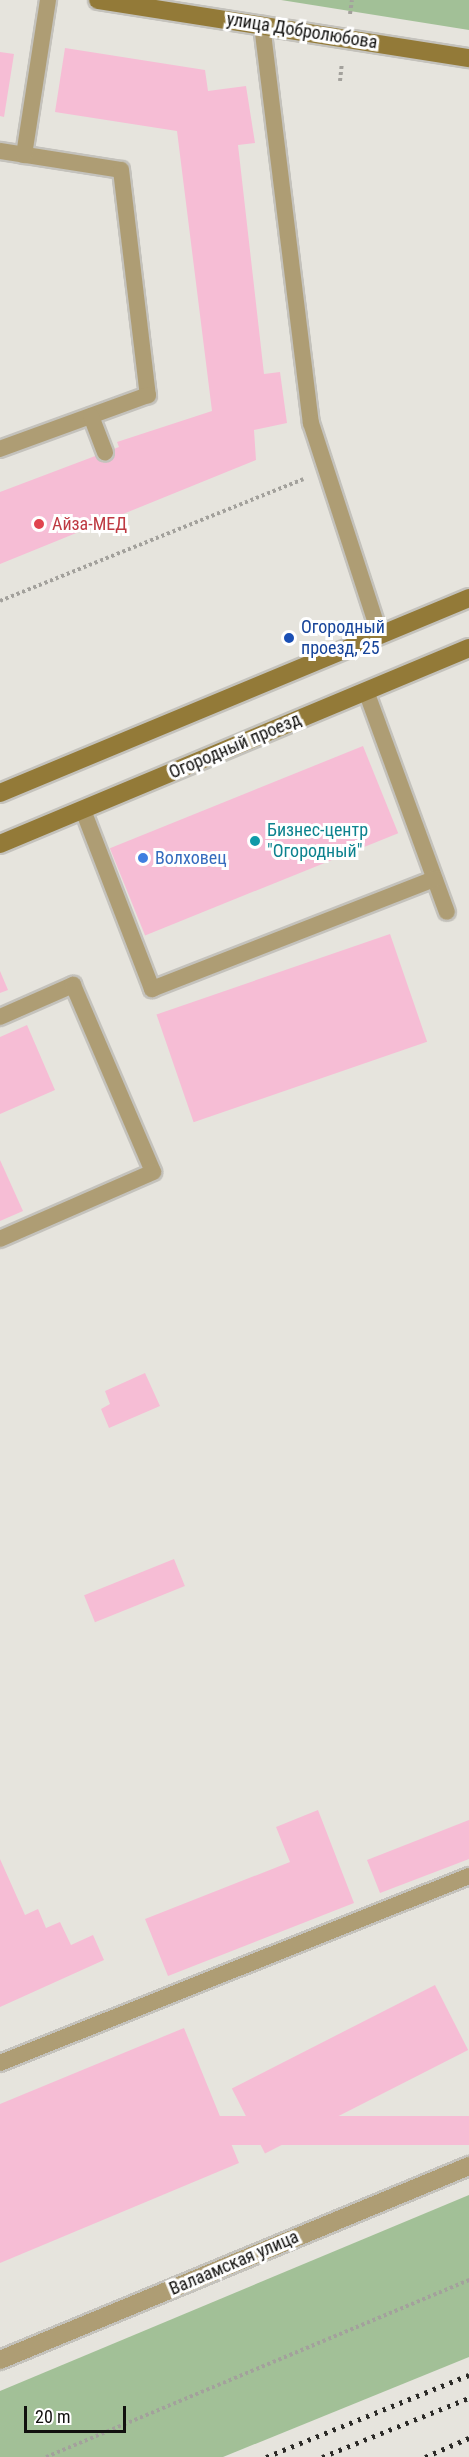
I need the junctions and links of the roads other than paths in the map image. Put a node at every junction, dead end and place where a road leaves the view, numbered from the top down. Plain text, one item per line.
1 (48, 0) edge
2 (98, 0) edge
3 (262, 25) junction
4 (469, 58) edge
5 (0, 151) edge
6 (24, 155) junction
7 (92, 416) junction
8 (0, 449) edge
9 (105, 452) dead end
10 (469, 598) edge
11 (380, 634) junction
12 (469, 648) edge
13 (366, 691) junction
14 (0, 793) edge
15 (82, 810) junction
16 (0, 844) edge
17 (434, 879) junction
18 (447, 912) dead end
19 (0, 1017) edge
20 (0, 1239) edge
21 (469, 1876) edge
22 (0, 2063) edge
23 (469, 2166) edge
24 (0, 2360) edge

1 - 6 lane
2 - 3 main road, улица Добролюбова
3 - 4 main road, улица Добролюбова
3 - 11 lane
5 - 6 lane
6 - 7 lane
7 - 8 lane
7 - 9 lane
10 - 11 main road
11 - 14 main road
12 - 13 main road, Огородный проезд
13 - 15 main road, Огородный проезд
13 - 17 lane
15 - 16 main road, Огородный проезд
15 - 17 lane
17 - 18 lane
19 - 20 lane
21 - 22 lane
23 - 24 street, Валаамская улица

